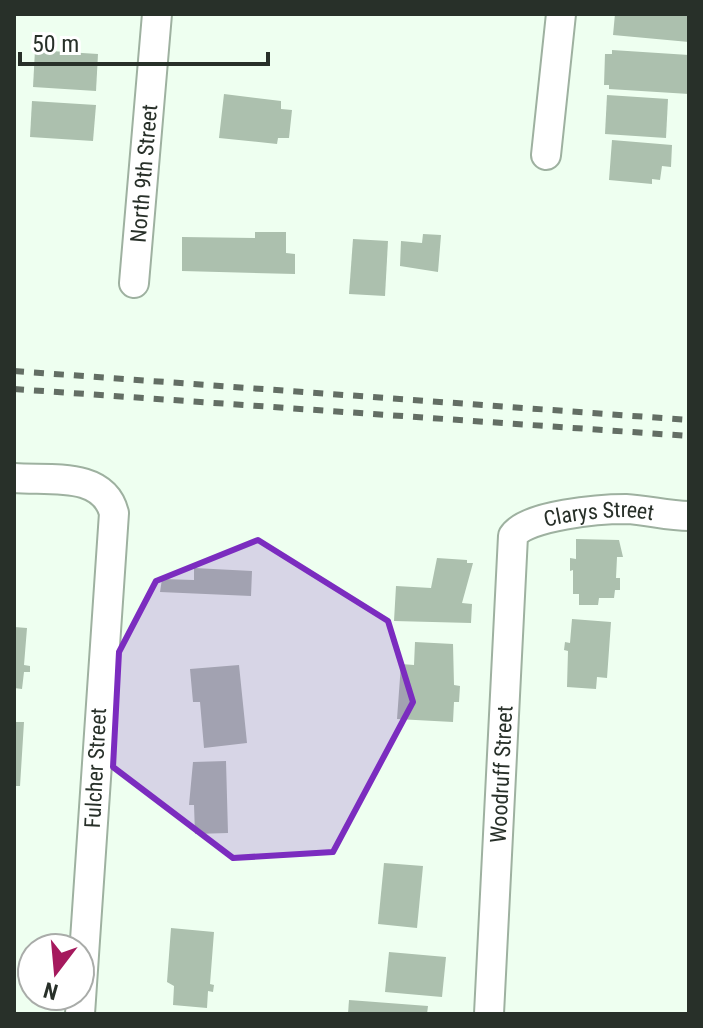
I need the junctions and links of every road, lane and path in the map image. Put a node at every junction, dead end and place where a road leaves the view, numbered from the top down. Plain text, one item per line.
1 (157, 14) edge
2 (561, 14) edge
3 (546, 155) dead end
4 (134, 283) dead end
5 (14, 478) edge
6 (689, 516) edge
7 (513, 536) joint
8 (80, 1014) edge
9 (489, 1014) edge

1 - 4 street, North 9th Street
2 - 3 street
5 - 8 street, Fulcher Street
6 - 7 street, Clarys Street
7 - 9 street, Woodruff Street

